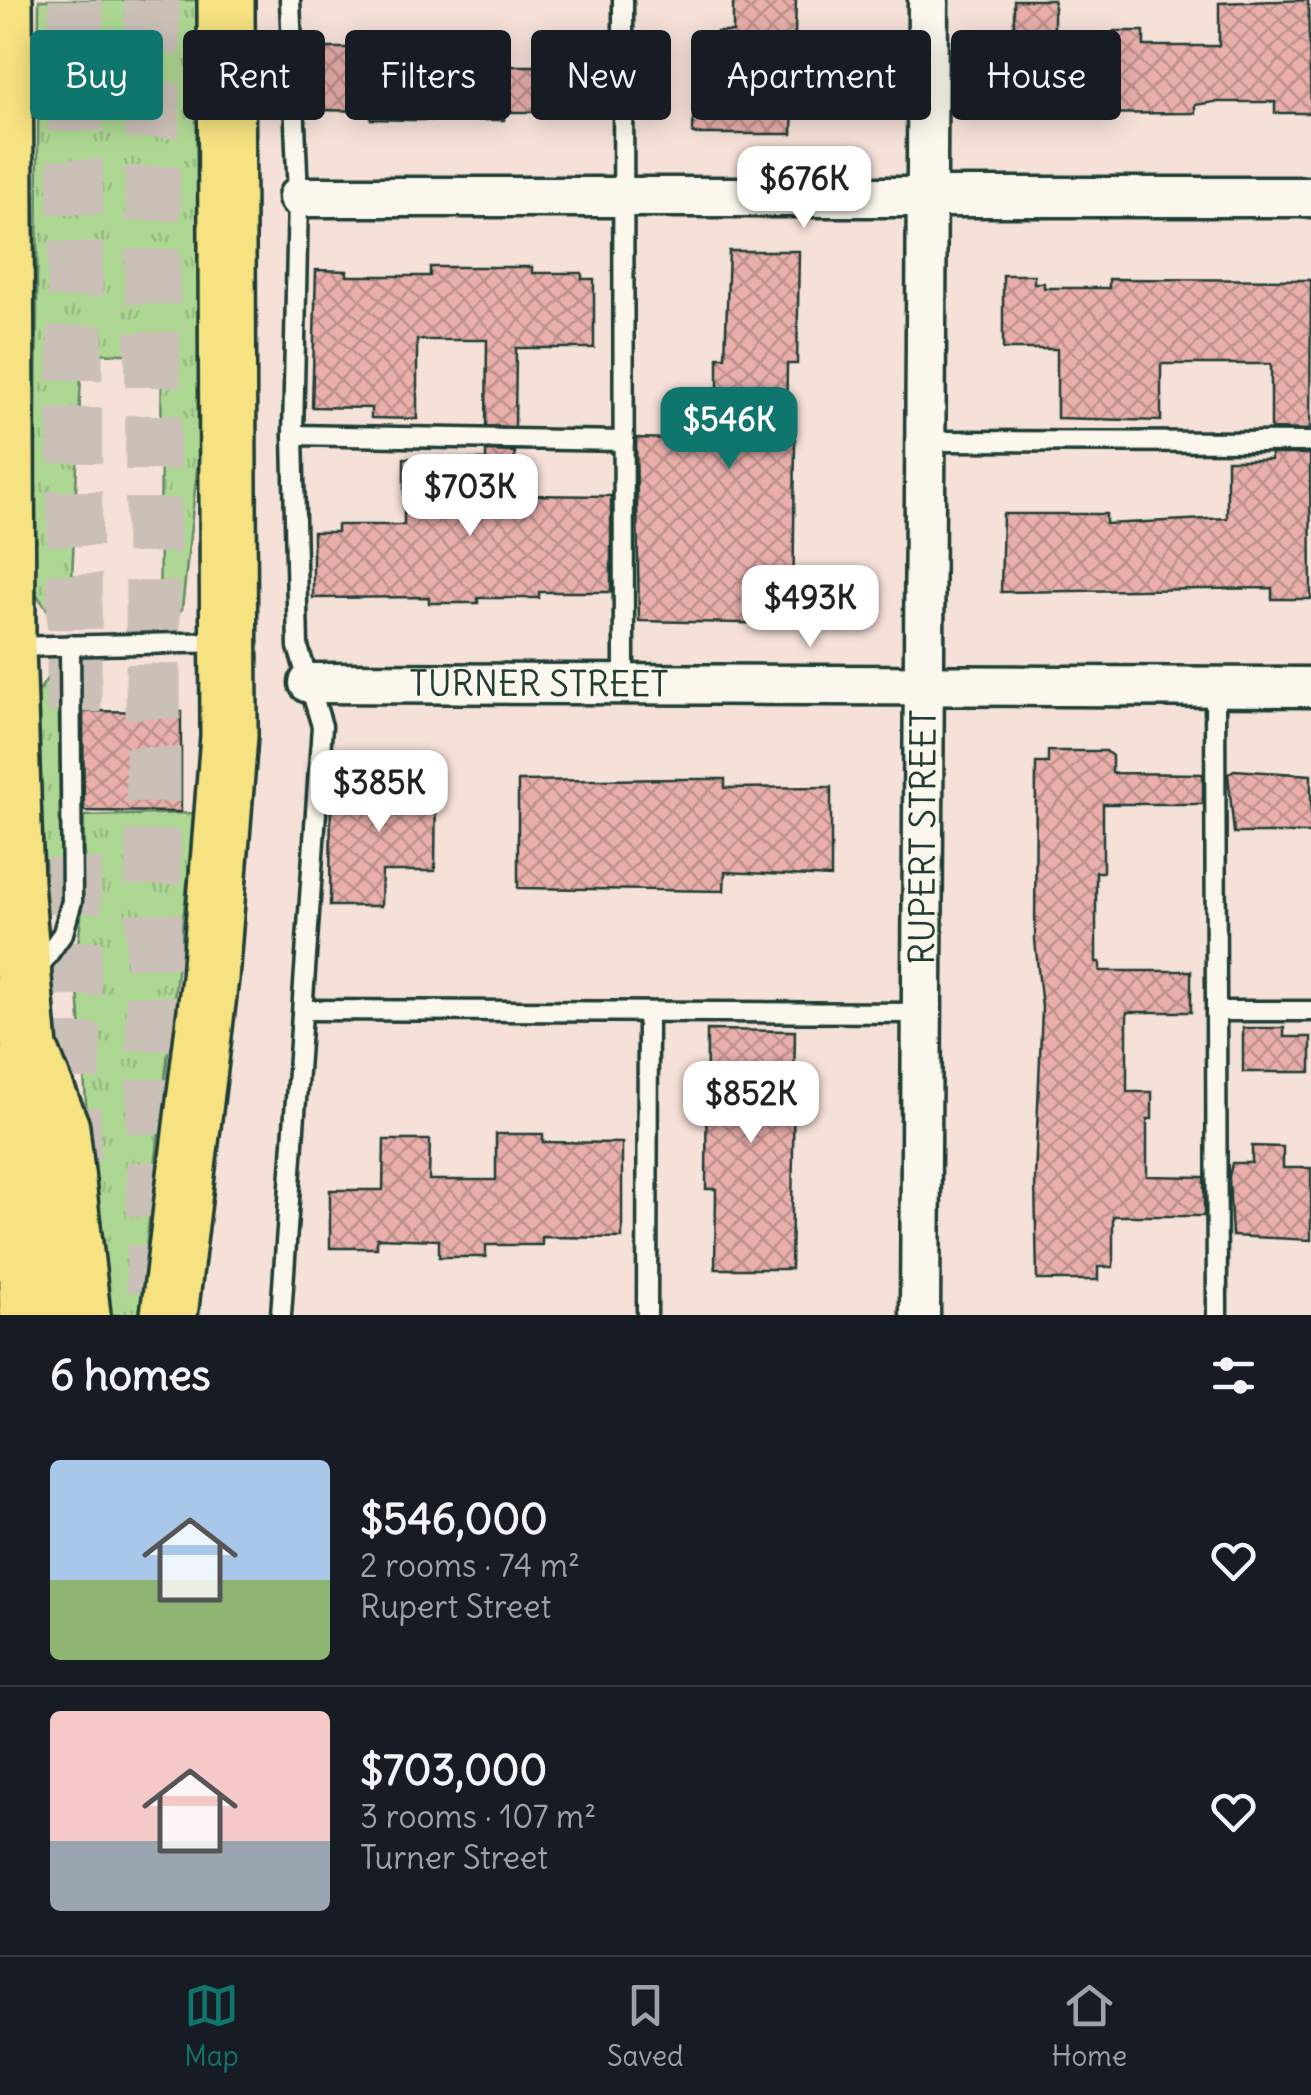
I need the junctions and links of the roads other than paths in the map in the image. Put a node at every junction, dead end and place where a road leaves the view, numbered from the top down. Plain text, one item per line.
1 (4, 0) edge
2 (226, 0) edge
3 (290, 0) edge
4 (622, 0) edge
5 (928, 0) edge
6 (298, 197) junction
7 (624, 197) junction
8 (1311, 197) edge
9 (924, 198) junction
10 (293, 435) junction
11 (624, 441) junction
12 (925, 441) junction
13 (1311, 442) edge
14 (230, 642) junction
15 (70, 645) junction
16 (8, 647) junction
17 (624, 683) junction
18 (309, 684) junction
19 (924, 684) junction
20 (1216, 686) junction
21 (1311, 687) edge
22 (23, 990) junction
23 (306, 1010) junction
24 (1219, 1011) junction
25 (1311, 1011) edge
26 (648, 1012) junction
27 (923, 1014) junction
28 (29, 1048) junction
29 (28, 1315) edge
30 (82, 1315) edge
31 (169, 1315) edge
32 (281, 1315) edge
33 (647, 1315) edge
34 (920, 1315) edge
35 (1217, 1315) edge

1 - 16 highway
2 - 14 highway
3 - 6 lane
4 - 7 lane
5 - 9 street, RUPERT STREET
6 - 7 street
6 - 10 lane
7 - 9 street
7 - 11 lane
8 - 9 street
9 - 12 street, RUPERT STREET
10 - 11 lane
10 - 18 lane
11 - 17 lane
12 - 13 lane
12 - 19 street, RUPERT STREET
14 - 15 lane
14 - 31 highway
15 - 16 lane
15 - 22 lane
16 - 22 highway
17 - 18 street, TURNER STREET
17 - 19 street, TURNER STREET
18 - 23 lane
19 - 20 street, TURNER STREET
19 - 27 street, RUPERT STREET
20 - 21 street, TURNER STREET
20 - 24 lane
22 - 28 highway
23 - 26 lane
23 - 32 lane
24 - 25 lane
24 - 35 lane
26 - 27 lane
26 - 33 lane
27 - 34 street, RUPERT STREET
28 - 29 highway
28 - 30 highway

